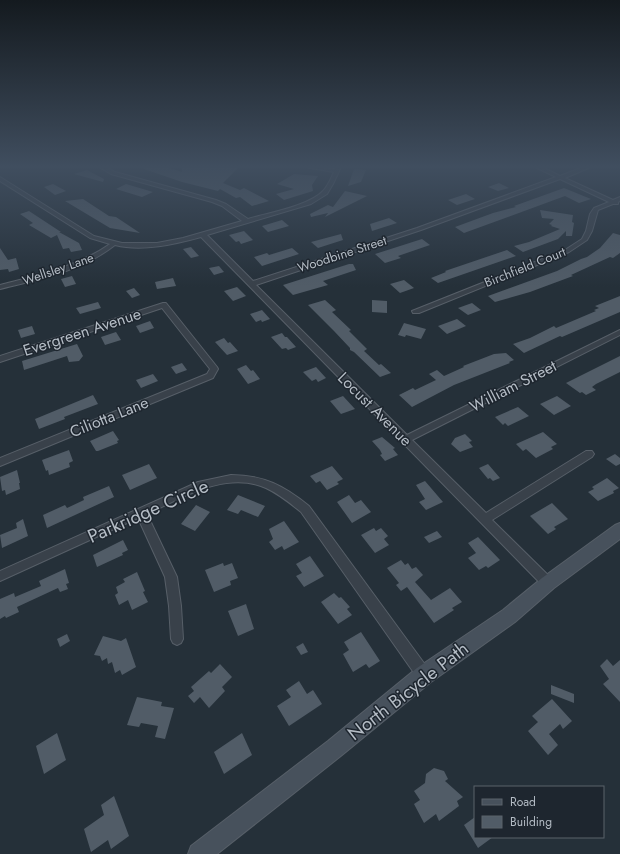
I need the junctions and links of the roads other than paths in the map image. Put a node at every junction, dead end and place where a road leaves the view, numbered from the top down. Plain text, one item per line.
1 (44, 207) edge
2 (227, 207) edge
3 (292, 207) edge
4 (481, 207) edge
5 (601, 207) edge
6 (246, 221) junction
7 (202, 234) junction
8 (113, 244) junction
9 (252, 284) junction
10 (0, 287) edge
11 (416, 311) dead end
12 (620, 332) edge
13 (0, 359) edge
14 (214, 369) joint
15 (405, 440) junction
16 (589, 454) dead end
17 (0, 462) edge
18 (141, 513) junction
19 (485, 519) junction
20 (620, 530) edge
21 (0, 576) edge
22 (548, 583) junction
23 (177, 639) dead end
24 (424, 675) junction
25 (199, 854) edge

1 - 8 street
2 - 6 street
3 - 6 street
4 - 9 street, Woodbine Street
5 - 11 street, Birchfield Court
6 - 7 street
7 - 8 street
7 - 9 street, Locust Avenue
8 - 10 street, Wellsley Lane
9 - 15 street, Locust Avenue
12 - 15 street, William Street
13 - 14 street, Evergreen Avenue
14 - 17 street, Ciliotta Lane
15 - 19 street, Locust Avenue
16 - 19 street
18 - 21 street, Parkridge Circle
18 - 23 street
18 - 24 street, Parkridge Circle
19 - 22 street, Locust Avenue
20 - 22 street, North Bicycle Path
22 - 24 street, North Bicycle Path
24 - 25 street, North Bicycle Path

